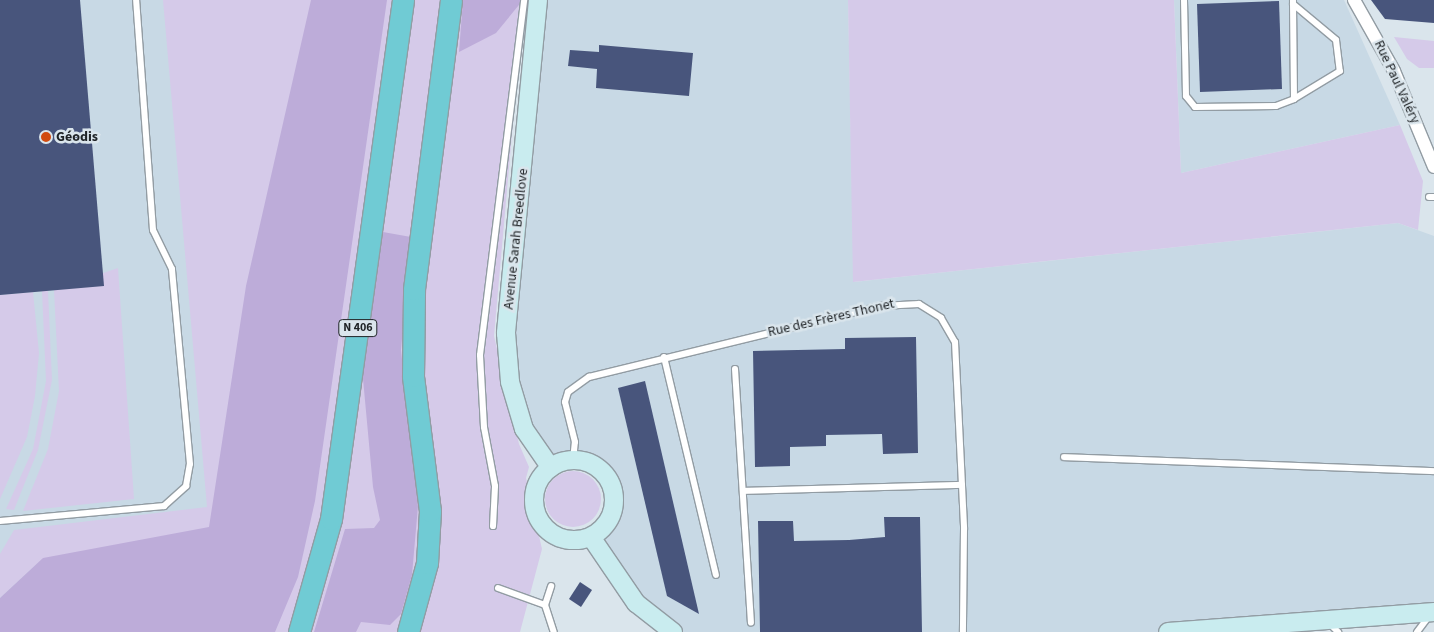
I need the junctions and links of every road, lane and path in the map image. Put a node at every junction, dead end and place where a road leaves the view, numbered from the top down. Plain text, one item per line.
1 (136, 0) edge
2 (404, 0) edge
3 (451, 0) edge
4 (524, 0) edge
5 (538, 0) edge
6 (1184, 0) edge
7 (1354, 0) edge
8 (1293, 2) edge
9 (1294, 99) junction
10 (1434, 166) edge
11 (664, 356) junction
12 (735, 369) dead end
13 (1064, 457) dead end
14 (573, 460) junction
15 (551, 468) junction
16 (1434, 471) edge
17 (962, 485) junction
18 (743, 491) junction
19 (0, 521) edge
20 (493, 526) dead end
21 (591, 537) junction
22 (716, 575) dead end
23 (551, 586) dead end
24 (498, 588) dead end
25 (545, 605) junction
26 (1433, 612) edge
27 (1324, 619) junction
28 (751, 622) dead end
29 (299, 632) edge
30 (408, 632) edge
31 (554, 632) edge
32 (673, 632) edge
33 (963, 632) edge
34 (1168, 632) edge
35 (1338, 632) edge
36 (1417, 632) edge

1 - 19 lane
2 - 29 highway, N 406
3 - 30 highway
4 - 20 lane
5 - 15 main road, Avenue Sarah Breedlove
6 - 9 lane
7 - 10 street, Rue Paul Valéry
8 - 9 lane
8 - 9 lane
11 - 14 lane, Rue des Frères Thonet
11 - 17 lane, Rue des Frères Thonet
11 - 22 lane
12 - 18 lane
13 - 16 lane
14 - 15 main road
14 - 21 main road
15 - 21 main road
17 - 18 lane
17 - 33 lane, Rue des Frères Thonet
18 - 28 lane
21 - 32 main road
23 - 25 lane
24 - 25 lane
25 - 31 lane
26 - 27 main road
26 - 36 lane
27 - 34 main road
27 - 35 lane

